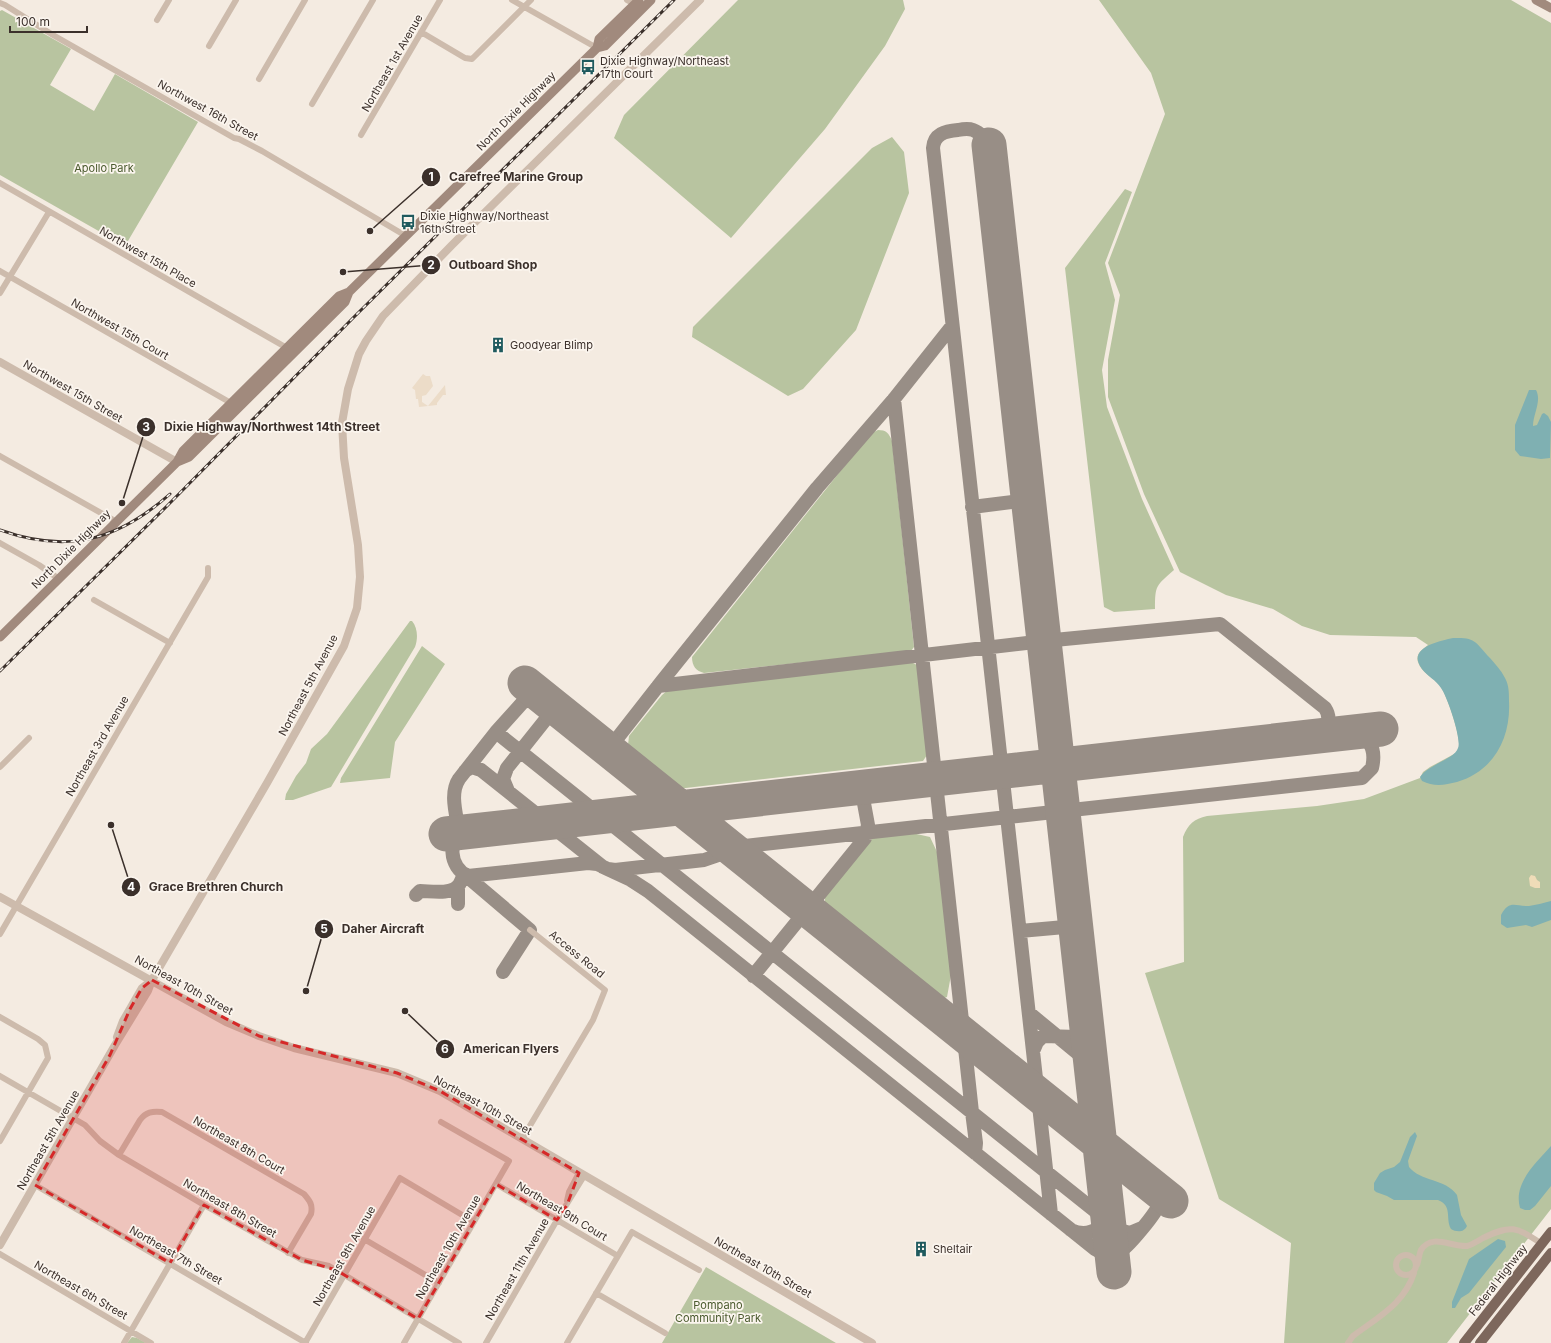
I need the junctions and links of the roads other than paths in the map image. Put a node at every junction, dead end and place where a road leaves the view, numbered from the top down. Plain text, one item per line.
1 (169, 0) edge
2 (236, 0) edge
3 (305, 0) edge
4 (373, 0) edge
5 (440, 0) edge
6 (512, 0) edge
7 (531, 0) edge
8 (651, 0) edge
9 (700, 0) edge
10 (1536, 0) edge
11 (634, 1) edge
12 (0, 3) edge
13 (524, 7) junction
14 (1551, 8) edge
15 (157, 20) dead end
16 (421, 32) junction
17 (209, 46) dead end
18 (597, 48) junction
19 (259, 79) dead end
20 (312, 104) dead end
21 (361, 135) dead end
22 (0, 183) edge
23 (49, 212) junction
24 (406, 236) junction
25 (0, 271) edge
26 (9, 277) junction
27 (0, 292) edge
28 (349, 292) junction
29 (287, 348) junction
30 (0, 362) edge
31 (231, 403) junction
32 (0, 456) edge
33 (177, 462) junction
34 (116, 522) junction
35 (0, 543) edge
36 (208, 568) dead end
37 (59, 579) junction
38 (94, 600) dead end
39 (0, 637) edge
40 (170, 643) junction
41 (29, 738) dead end
42 (0, 767) edge
43 (0, 897) edge
44 (16, 906) junction
45 (530, 930) dead end
46 (0, 934) edge
47 (152, 980) junction
48 (0, 1017) edge
49 (0, 1076) edge
50 (28, 1092) junction
51 (73, 1118) junction
52 (441, 1122) dead end
53 (522, 1139) junction
54 (0, 1141) edge
55 (119, 1155) junction
56 (582, 1174) junction
57 (496, 1184) junction
58 (35, 1185) junction
59 (204, 1205) junction
60 (557, 1220) junction
61 (474, 1222) junction
62 (1551, 1232) edge
63 (364, 1239) junction
64 (1542, 1244) junction
65 (0, 1245) edge
66 (1420, 1252) junction
67 (288, 1253) junction
68 (1551, 1253) edge
69 (0, 1254) edge
70 (618, 1256) junction
71 (1412, 1256) junction
72 (170, 1263) junction
73 (1417, 1265) junction
74 (1539, 1268) junction
75 (699, 1270) dead end
76 (1414, 1273) junction
77 (344, 1274) junction
78 (439, 1283) junction
79 (596, 1293) junction
80 (418, 1319) junction
81 (131, 1331) junction
82 (665, 1333) dead end
83 (124, 1343) edge
84 (151, 1343) edge
85 (306, 1343) edge
86 (404, 1343) edge
87 (459, 1343) edge
88 (486, 1343) edge
89 (567, 1343) edge
90 (872, 1343) edge
91 (1348, 1343) edge
92 (1464, 1343) edge
93 (1480, 1343) edge

1 - 15 street
2 - 17 street
3 - 19 street
4 - 20 street
5 - 16 street, Northeast 1st Avenue
6 - 13 street
7 - 13 street
8 - 18 main road, North Dixie Highway
9 - 47 street, Northeast 5th Avenue
10 - 14 main road
11 - 18 main road, North Dixie Highway
12 - 24 street, Northwest 16th Street
13 - 16 street
13 - 18 street
16 - 21 street, Northeast 1st Avenue
18 - 24 main road, North Dixie Highway
22 - 23 street, Northwest 15th Place
23 - 26 street
23 - 29 street, Northwest 15th Place
24 - 28 main road, North Dixie Highway
25 - 26 street, Northwest 15th Court
26 - 27 street
26 - 31 street, Northwest 15th Court
28 - 29 main road, North Dixie Highway
28 - 33 main road, North Dixie Highway
29 - 31 main road, North Dixie Highway
30 - 33 street, Northwest 15th Street
31 - 33 main road, North Dixie Highway
32 - 34 street
33 - 34 main road, North Dixie Highway
34 - 37 main road, North Dixie Highway
35 - 37 street
36 - 40 street, Northeast 3rd Avenue
37 - 39 main road, North Dixie Highway
38 - 40 street
40 - 44 street, Northeast 3rd Avenue
41 - 42 street
43 - 44 street, Northeast 10th Street
44 - 46 street, Northeast 3rd Avenue
44 - 47 street, Northeast 10th Street
45 - 53 street, Access Road
47 - 51 street, Northeast 5th Avenue
47 - 53 street, Northeast 10th Street
48 - 50 street
49 - 50 street, Northeast 8th Street
50 - 51 street, Northeast 8th Street
50 - 54 street
51 - 55 street, Northeast 8th Street
51 - 58 street, Northeast 5th Avenue
52 - 57 street, Northeast 10th Avenue
53 - 56 street, Northeast 10th Street
55 - 59 street, Northeast 8th Street
55 - 67 street, Northeast 8th Court
56 - 60 street, Northeast 11th Avenue
56 - 90 street, Northeast 10th Street
57 - 60 street, Northeast 9th Court
57 - 61 street, Northeast 10th Avenue
58 - 65 street, Northeast 5th Avenue
58 - 72 street, Northeast 7th Street
59 - 67 street, Northeast 8th Street
59 - 72 street
60 - 70 street, Northeast 9th Court
60 - 88 street, Northeast 11th Avenue
61 - 63 street, Northeast 9th Avenue
61 - 78 street, Northeast 10th Avenue
62 - 64 main road, Federal Highway
63 - 77 street, Northeast 9th Avenue
63 - 78 street
64 - 66 street
64 - 74 main road
64 - 92 main road, Federal Highway
66 - 71 street
66 - 73 street
67 - 77 street, Northeast 8th Street
68 - 74 main road
69 - 81 street, Northeast 6th Street
70 - 75 street
70 - 79 street
71 - 73 street
71 - 76 street
72 - 81 street
72 - 85 street, Northeast 7th Street
73 - 76 street
74 - 93 main road
76 - 91 street
77 - 80 street, Northeast 8th Street
77 - 85 street, Northeast 9th Avenue
78 - 80 street, Northeast 10th Avenue
79 - 82 street
79 - 89 street
80 - 86 street, Northeast 10th Avenue
80 - 87 street, Northeast 8th Street
81 - 83 street
81 - 84 street, Northeast 6th Street

